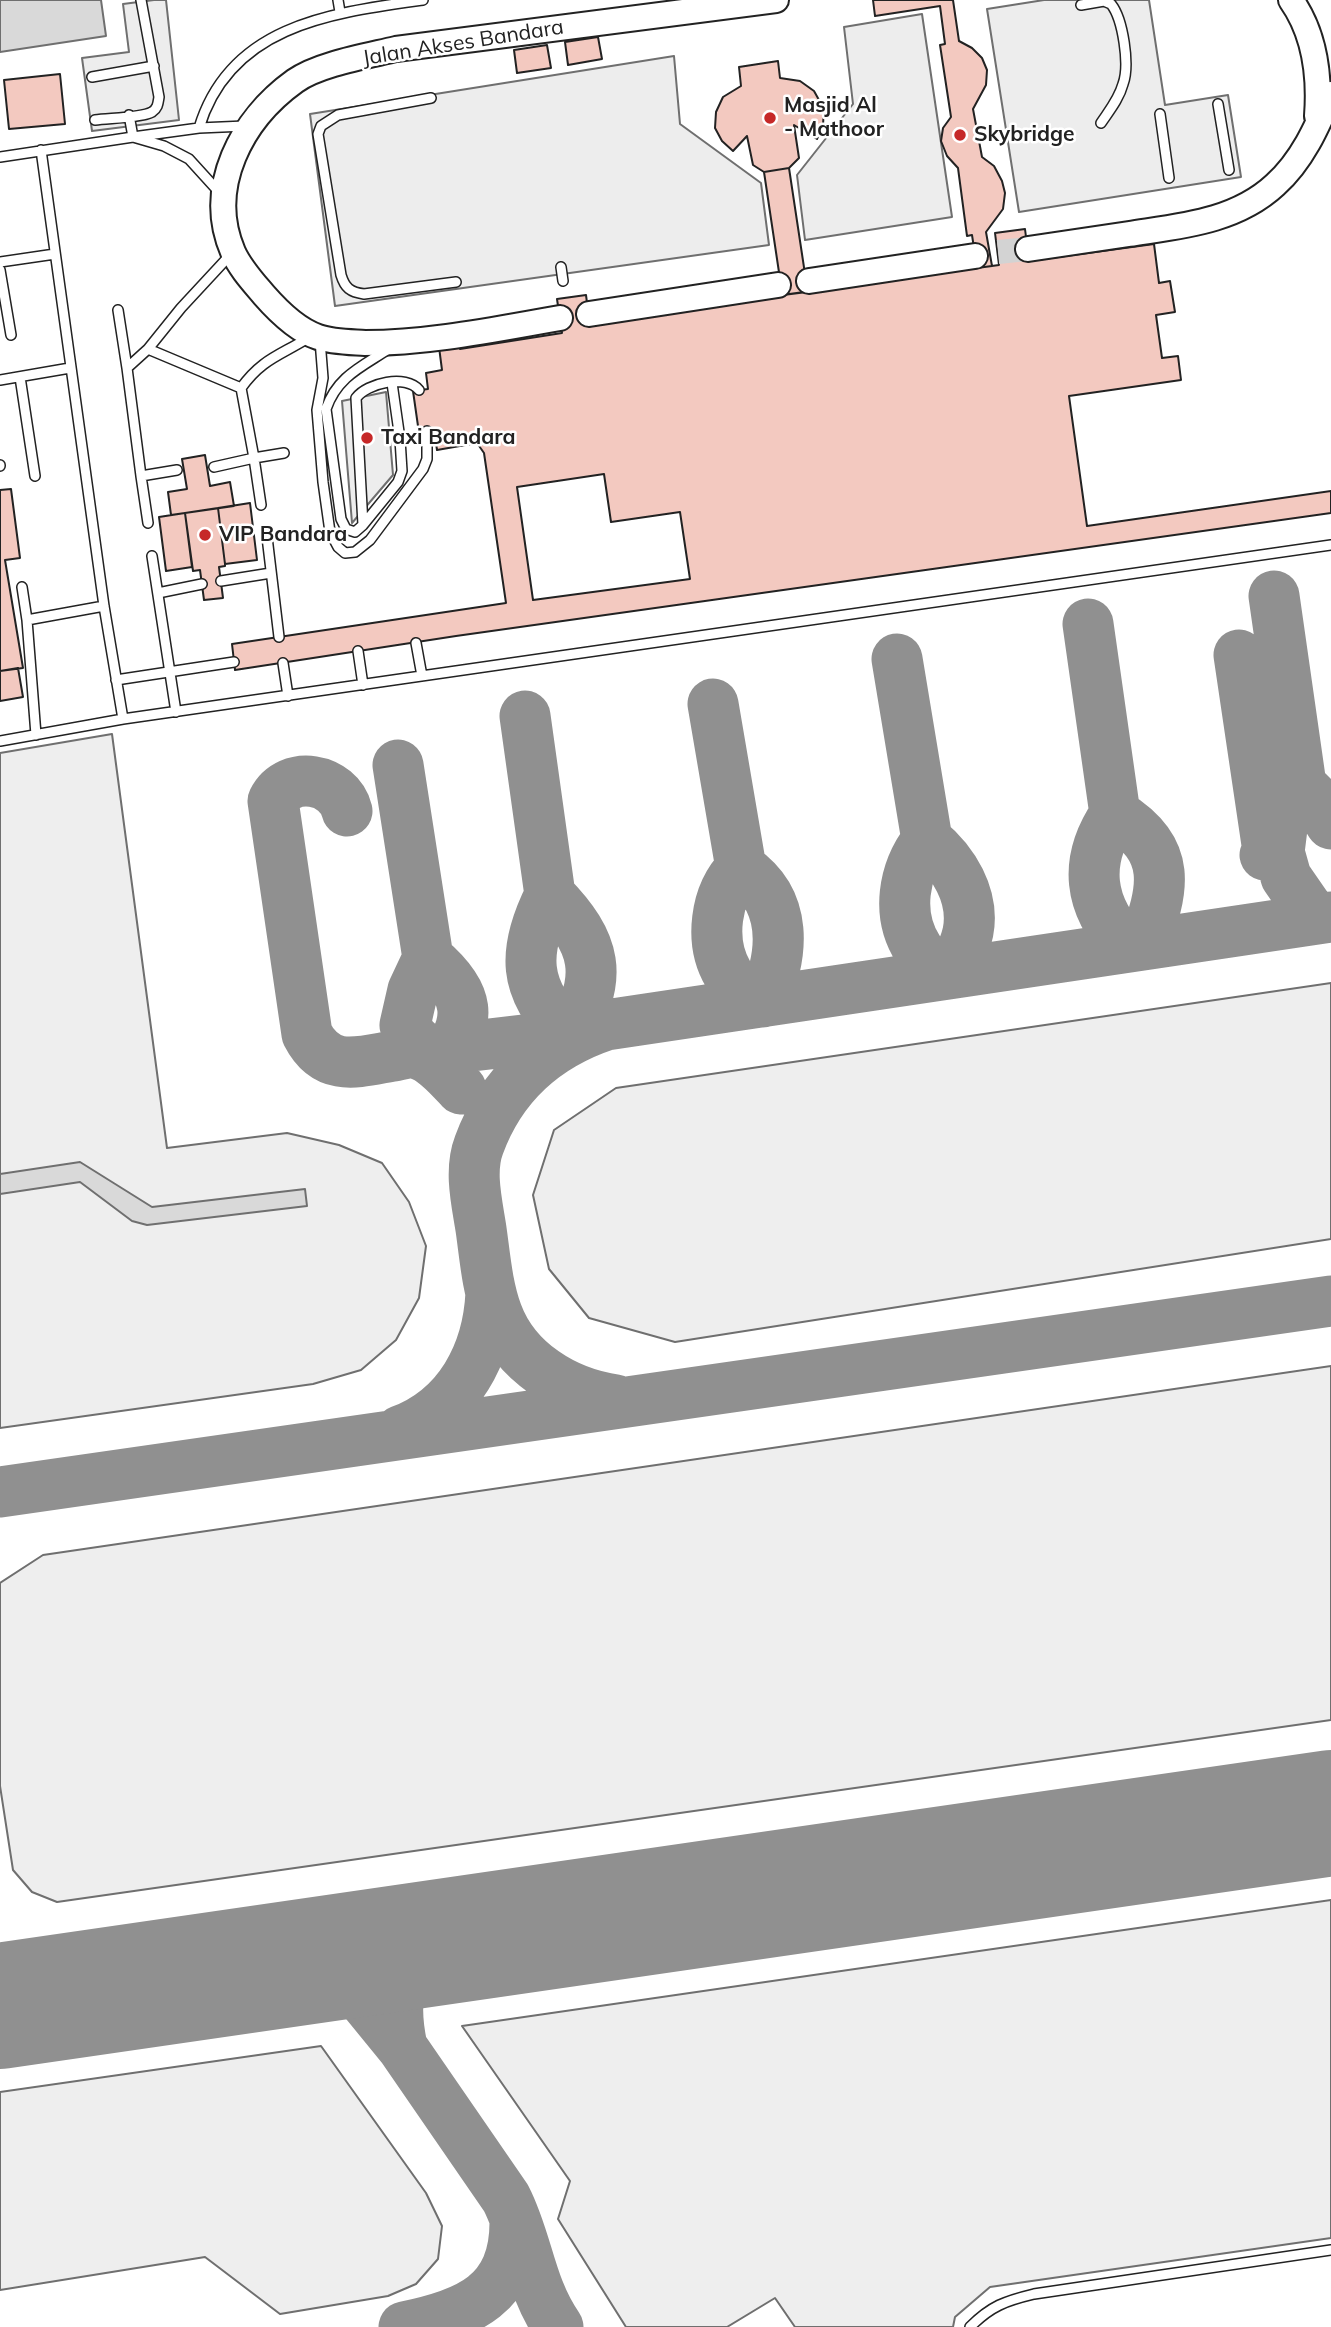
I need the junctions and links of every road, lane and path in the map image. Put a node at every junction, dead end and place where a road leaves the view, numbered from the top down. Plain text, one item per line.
1 (338, 0) edge
2 (423, 0) edge
3 (1291, 0) edge
4 (141, 1) edge
5 (761, 1) edge
6 (1082, 5) dead end
7 (340, 12) junction
8 (154, 66) junction
9 (92, 77) dead end
10 (1331, 94) edge
11 (431, 98) dead end
12 (1218, 104) dead end
13 (1160, 114) dead end
14 (129, 116) junction
15 (95, 120) dead end
16 (1101, 123) dead end
17 (249, 125) junction
18 (199, 128) junction
19 (1316, 128) junction
20 (133, 137) junction
21 (41, 150) junction
22 (0, 154) edge
23 (1229, 170) dead end
24 (1169, 178) dead end
25 (224, 198) junction
26 (1028, 249) tunnel mouth
27 (233, 252) junction
28 (55, 254) junction
29 (988, 254) tunnel mouth
30 (0, 262) edge
31 (561, 267) dead end
32 (0, 270) edge
33 (563, 281) dead end
34 (809, 281) dead end
35 (456, 282) dead end
36 (778, 285) dead end
37 (118, 310) dead end
38 (589, 314) dead end
39 (560, 318) dead end
40 (11, 335) dead end
41 (316, 337) junction
42 (398, 343) junction
43 (148, 349) junction
44 (70, 368) junction
45 (127, 368) junction
46 (20, 377) junction
47 (0, 380) edge
48 (392, 383) junction
49 (241, 388) junction
50 (419, 390) dead end
51 (428, 431) dead end
52 (284, 453) dead end
53 (254, 458) junction
54 (214, 467) dead end
55 (177, 470) dead end
56 (35, 476) dead end
57 (141, 476) junction
58 (261, 505) dead end
59 (148, 523) dead end
60 (363, 525) junction
61 (267, 537) dead end
62 (1331, 545) edge
63 (152, 556) dead end
64 (271, 573) junction
65 (221, 581) dead end
66 (202, 584) dead end
67 (22, 587) dead end
68 (158, 593) junction
69 (104, 606) junction
70 (27, 620) junction
71 (279, 637) dead end
72 (415, 643) dead end
73 (358, 651) dead end
74 (234, 662) dead end
75 (283, 663) dead end
76 (170, 672) junction
77 (422, 676) junction
78 (116, 680) junction
79 (363, 685) junction
80 (288, 696) junction
81 (176, 712) junction
82 (123, 719) junction
83 (36, 735) junction
84 (0, 741) edge
85 (1331, 2250) edge
86 (970, 2327) edge

1 - 7 lane
2 - 7 lane
3 - 19 street
4 - 8 lane
5 - 17 street, Jalan Akses Bandara
6 - 16 lane
7 - 18 lane
8 - 9 lane
8 - 14 lane
10 - 19 street
11 - 35 lane
12 - 23 lane
13 - 24 lane
14 - 15 lane
14 - 20 lane
17 - 18 lane
17 - 25 street, Jalan Akses Bandara
18 - 20 lane
19 - 26 street
20 - 21 lane
20 - 25 lane
21 - 22 lane
21 - 28 lane
25 - 27 street, Jalan Akses Bandara
27 - 41 street, Jalan Akses Bandara
27 - 43 lane
28 - 30 lane
28 - 44 lane
29 - 34 street
31 - 33 lane
32 - 40 lane
36 - 38 street
37 - 45 lane
39 - 42 street, Jalan Akses Bandara
41 - 42 street, Jalan Akses Bandara
41 - 49 lane
41 - 51 lane
42 - 60 lane
43 - 45 lane
43 - 49 lane
44 - 46 lane
44 - 69 lane
45 - 57 lane
46 - 47 lane
46 - 56 lane
48 - 50 lane
48 - 60 lane
48 - 60 lane
49 - 53 lane
52 - 53 lane
53 - 54 lane
53 - 58 lane
55 - 57 lane
57 - 59 lane
61 - 64 lane
62 - 77 lane
63 - 68 lane
64 - 65 lane
64 - 71 lane
66 - 68 lane
67 - 70 lane
68 - 76 lane
69 - 70 lane
69 - 78 lane
70 - 83 lane
72 - 77 lane
73 - 79 lane
74 - 76 lane
75 - 80 lane
76 - 78 lane
76 - 81 lane
77 - 79 lane
78 - 82 lane
79 - 80 lane
80 - 81 lane
81 - 82 lane
82 - 83 lane
83 - 84 lane
85 - 86 lane

